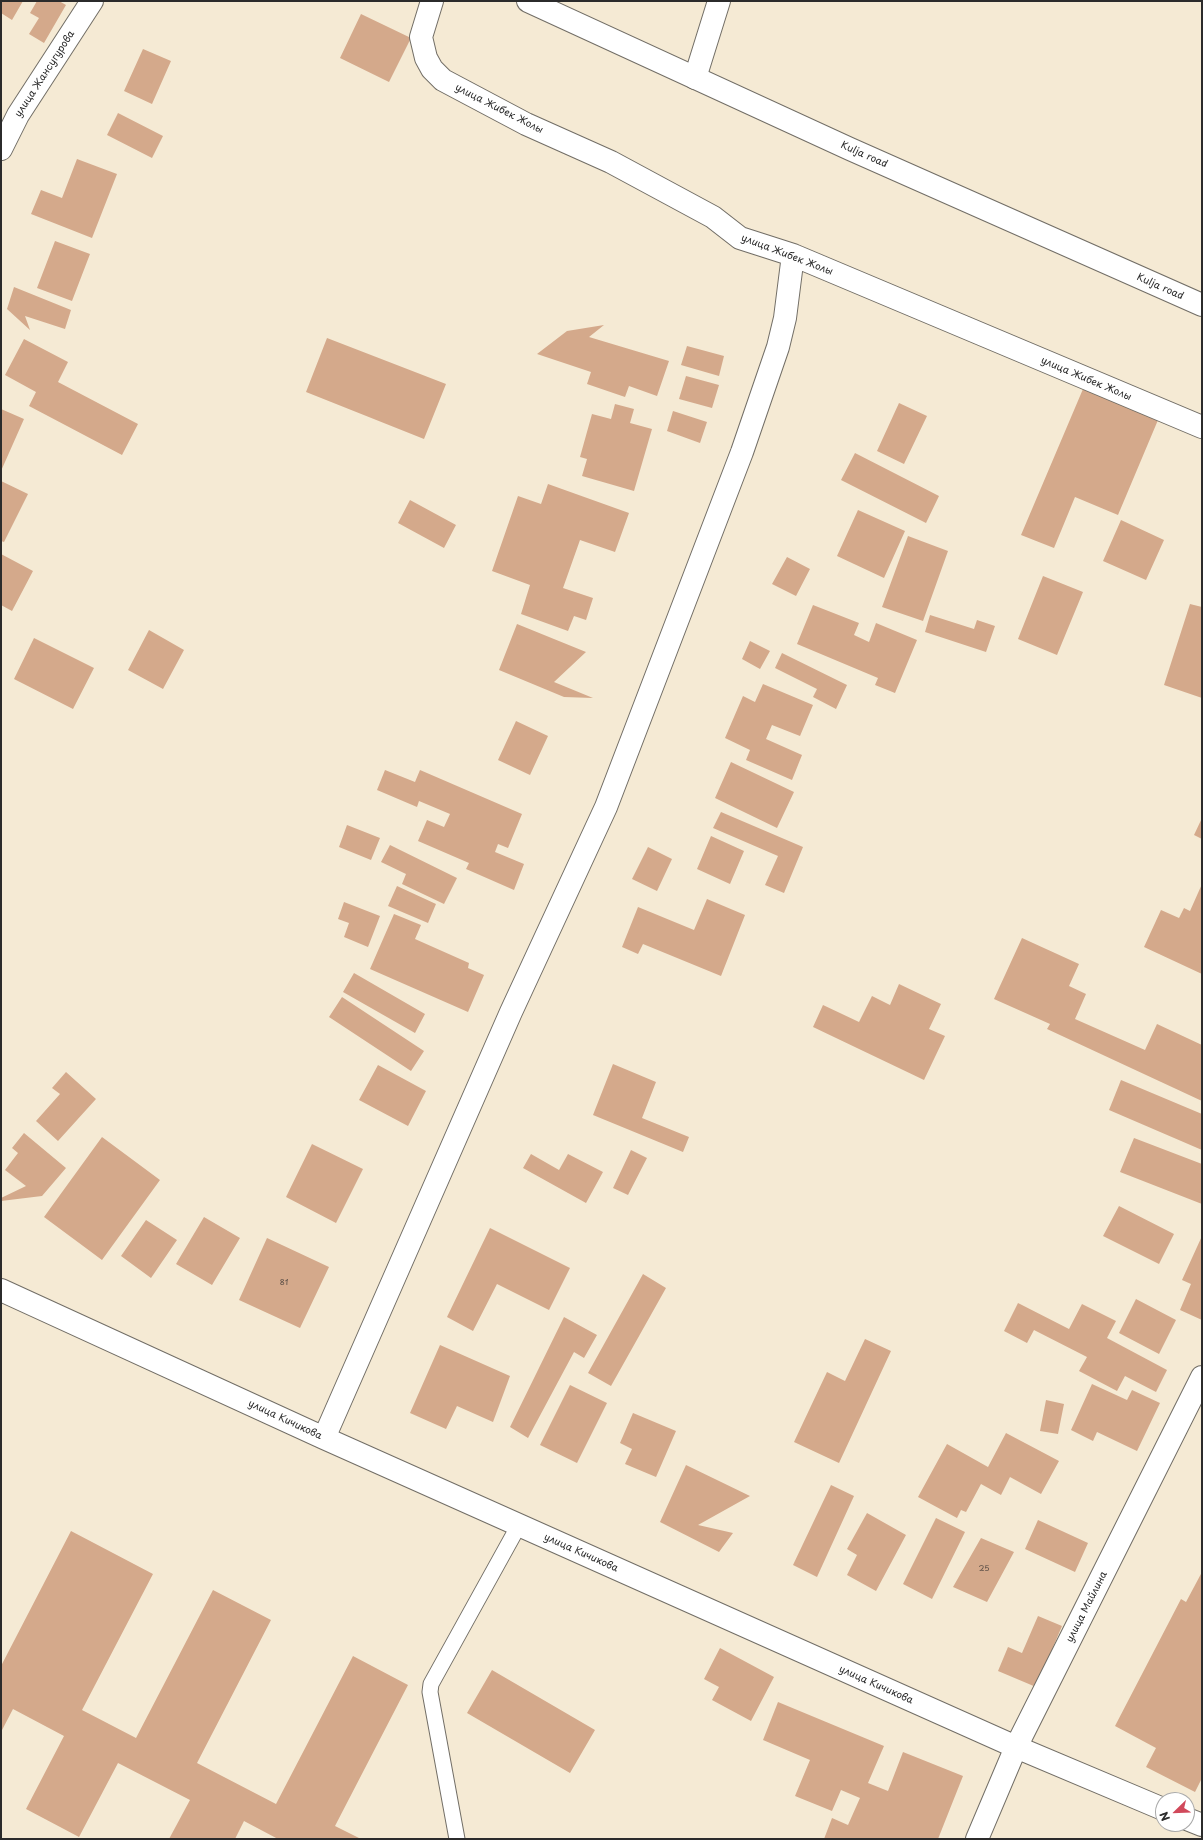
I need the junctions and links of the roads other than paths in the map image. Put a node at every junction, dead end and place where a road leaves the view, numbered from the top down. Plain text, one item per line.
1 (92, 1) edge
2 (432, 1) edge
3 (528, 1) edge
4 (719, 1) edge
5 (695, 78) junction
6 (1, 149) edge
7 (793, 255) junction
8 (1202, 305) edge
9 (1202, 428) edge
10 (1, 1290) edge
11 (1202, 1377) edge
12 (324, 1438) junction
13 (519, 1525) junction
14 (1016, 1748) junction
15 (1155, 1806) edge
16 (457, 1839) edge
17 (976, 1839) edge

1 - 6 street, улица Жансугурова
2 - 7 street, улица Жибек Жолы
3 - 5 street, Kulja road
4 - 5 street
5 - 8 street, Kulja road
7 - 9 street, улица Жибек Жолы
7 - 12 street
10 - 12 street, улица Кичикова
11 - 14 street, улица Майлина
12 - 13 street, улица Кичикова
13 - 14 street, улица Кичикова
13 - 16 lane
14 - 15 street, улица Кичикова
14 - 17 street, улица Майлина

